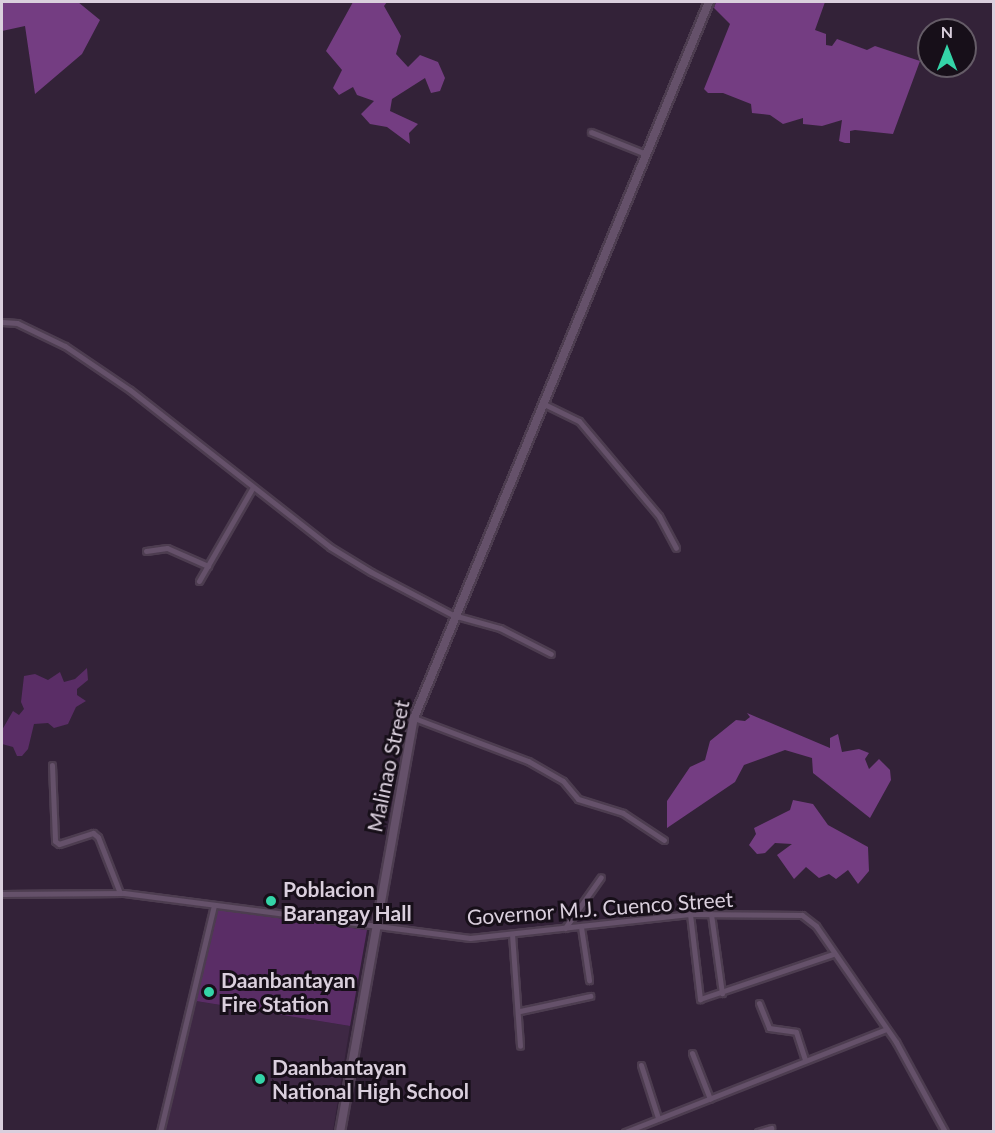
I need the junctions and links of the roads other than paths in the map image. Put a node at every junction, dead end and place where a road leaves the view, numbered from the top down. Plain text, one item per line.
1 (709, 2) edge
2 (591, 132) dead end
3 (646, 154) junction
4 (2, 322) edge
5 (541, 402) junction
6 (253, 487) junction
7 (676, 548) dead end
8 (146, 551) dead end
9 (208, 566) junction
10 (199, 581) dead end
11 (453, 615) junction
12 (551, 654) dead end
13 (414, 718) junction
14 (52, 765) dead end
15 (664, 840) dead end
16 (601, 877) dead end
17 (120, 893) junction
18 (2, 894) edge
19 (214, 905) junction
20 (690, 914) junction
21 (711, 914) junction
22 (374, 927) junction
23 (581, 927) junction
24 (564, 928) junction
25 (512, 934) junction
26 (833, 954) junction
27 (589, 980) dead end
28 (722, 993) junction
29 (590, 996) dead end
30 (759, 1003) dead end
31 (520, 1011) junction
32 (886, 1029) junction
33 (520, 1046) dead end
34 (693, 1053) dead end
35 (805, 1059) junction
36 (641, 1065) dead end
37 (710, 1099) junction
38 (658, 1118) junction
39 (771, 1128) dead end
40 (160, 1131) edge
41 (340, 1131) edge
42 (625, 1131) edge
43 (758, 1131) edge
44 (945, 1131) edge

1 - 3 main road, Malinao Street
2 - 3 street
3 - 5 main road, Malinao Street
4 - 6 street
5 - 7 street
5 - 11 main road, Malinao Street
6 - 9 street
6 - 11 street
8 - 9 street
9 - 10 street
11 - 12 street
11 - 13 main road, Malinao Street
13 - 15 street
13 - 22 main road, Malinao Street
14 - 17 street
16 - 24 street
17 - 18 street, Governor M.J. Cuenco Street
17 - 19 street, Governor M.J. Cuenco Street
19 - 22 street, Governor M.J. Cuenco Street
19 - 40 street
20 - 21 street, Governor M.J. Cuenco Street
20 - 23 street, Governor M.J. Cuenco Street
20 - 28 street
21 - 26 street, Governor M.J. Cuenco Street
21 - 28 street
22 - 25 street, Governor M.J. Cuenco Street
22 - 41 main road, Malinao Street
23 - 24 street, Governor M.J. Cuenco Street
23 - 27 street
24 - 25 street, Governor M.J. Cuenco Street
25 - 31 street
26 - 28 street
26 - 32 street
29 - 31 street
30 - 35 street
31 - 33 street
32 - 35 street
32 - 44 street
34 - 37 street
35 - 37 street
36 - 38 street
37 - 38 street
38 - 42 street
39 - 43 street

